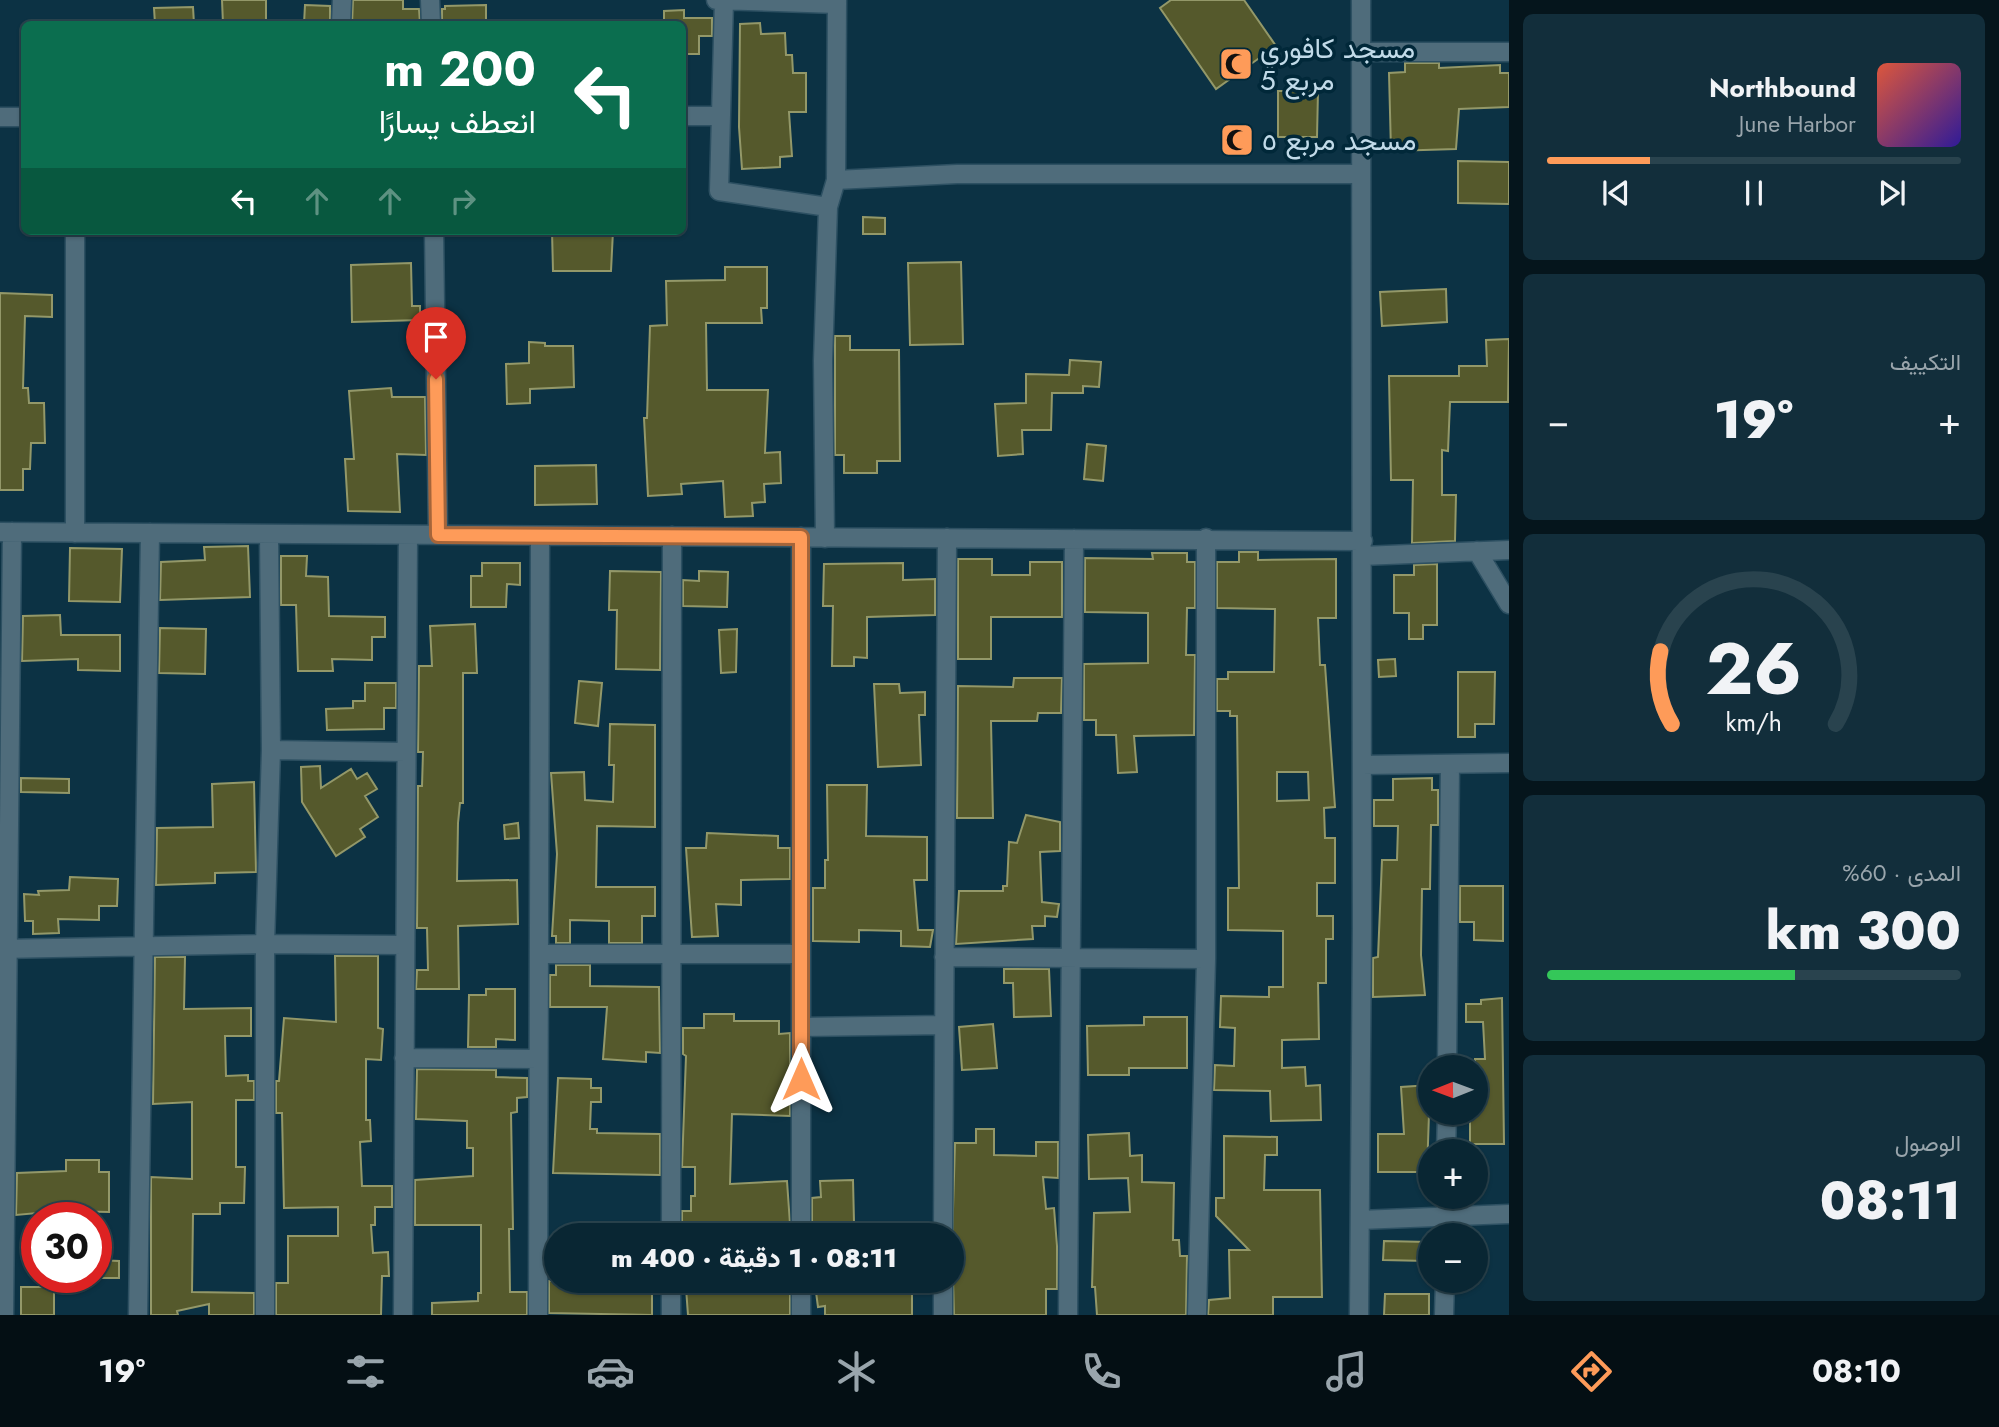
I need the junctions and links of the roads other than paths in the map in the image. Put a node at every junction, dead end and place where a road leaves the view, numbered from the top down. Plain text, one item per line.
1 (342, 0) edge
2 (430, 0) edge
3 (716, 0) edge
4 (724, 0) edge
5 (1362, 0) edge
6 (837, 2) edge
7 (341, 21) edge
8 (431, 21) edge
9 (1362, 51) junction
10 (1509, 52) edge
11 (686, 116) edge
12 (721, 116) junction
13 (0, 117) edge
14 (21, 117) edge
15 (1361, 174) junction
16 (836, 180) junction
17 (828, 207) junction
18 (75, 235) edge
19 (434, 235) edge
20 (6, 532) edge
21 (75, 533) junction
22 (150, 533) junction
23 (270, 534) junction
24 (408, 535) junction
25 (438, 535) junction
26 (540, 536) junction
27 (672, 536) junction
28 (801, 537) junction
29 (825, 538) junction
30 (947, 538) junction
31 (1206, 538) junction
32 (1074, 539) junction
33 (1363, 548) junction
34 (1509, 550) edge
35 (1476, 551) junction
36 (1509, 604) edge
37 (271, 750) junction
38 (405, 752) junction
39 (1509, 763) edge
40 (1450, 764) junction
41 (1362, 765) junction
42 (265, 944) junction
43 (404, 945) junction
44 (141, 948) junction
45 (4, 949) edge
46 (539, 954) junction
47 (671, 954) junction
48 (801, 954) junction
49 (944, 957) junction
50 (1071, 959) junction
51 (1206, 959) junction
52 (944, 1025) junction
53 (801, 1027) junction
54 (1447, 1055) edge
55 (404, 1058) junction
56 (538, 1059) junction
57 (1446, 1209) edge
58 (1509, 1214) edge
59 (1446, 1216) junction
60 (1360, 1220) junction
61 (671, 1223) edge
62 (801, 1223) edge
63 (943, 1223) edge
64 (1446, 1223) edge
65 (671, 1293) edge
66 (801, 1293) edge
67 (943, 1293) edge
68 (1445, 1293) edge
69 (4, 1315) edge
70 (138, 1315) edge
71 (265, 1315) edge
72 (403, 1315) edge
73 (538, 1315) edge
74 (671, 1315) edge
75 (801, 1315) edge
76 (943, 1315) edge
77 (1068, 1315) edge
78 (1197, 1315) edge
79 (1359, 1315) edge
80 (1444, 1315) edge

1 - 7 street
2 - 8 street
3 - 4 street
4 - 6 street
4 - 12 street
5 - 9 street
6 - 16 street
9 - 10 street
9 - 15 street
11 - 12 street
12 - 17 street
13 - 14 street
15 - 16 street
15 - 33 street
16 - 17 street
17 - 29 street
18 - 21 street
19 - 25 street
20 - 21 street
20 - 45 street
21 - 22 street
22 - 23 street
22 - 44 street
23 - 24 street
23 - 37 street
24 - 25 street
24 - 38 street
25 - 26 street
26 - 27 street
26 - 46 street
27 - 28 street
27 - 47 street
28 - 29 street
28 - 48 street
29 - 30 street
30 - 32 street
30 - 49 street
31 - 32 street
31 - 33 street
31 - 51 street
32 - 50 street
33 - 35 street
33 - 41 street
34 - 35 street
35 - 36 street
37 - 38 street
37 - 42 street
38 - 43 street
39 - 40 street
40 - 41 street
40 - 54 street
41 - 60 street
42 - 43 street
42 - 44 street
42 - 71 street
43 - 55 street
44 - 45 street
44 - 70 street
45 - 69 street
46 - 47 street
46 - 56 street
47 - 48 street
47 - 61 street
48 - 53 street
49 - 50 street
49 - 52 street
50 - 51 street
50 - 77 street
51 - 78 street
52 - 53 street
52 - 63 street
53 - 62 street
55 - 56 street
55 - 72 street
56 - 73 street
57 - 59 street
58 - 59 street
59 - 60 street
59 - 64 street
60 - 79 street
65 - 74 street
66 - 75 street
67 - 76 street
68 - 80 street

